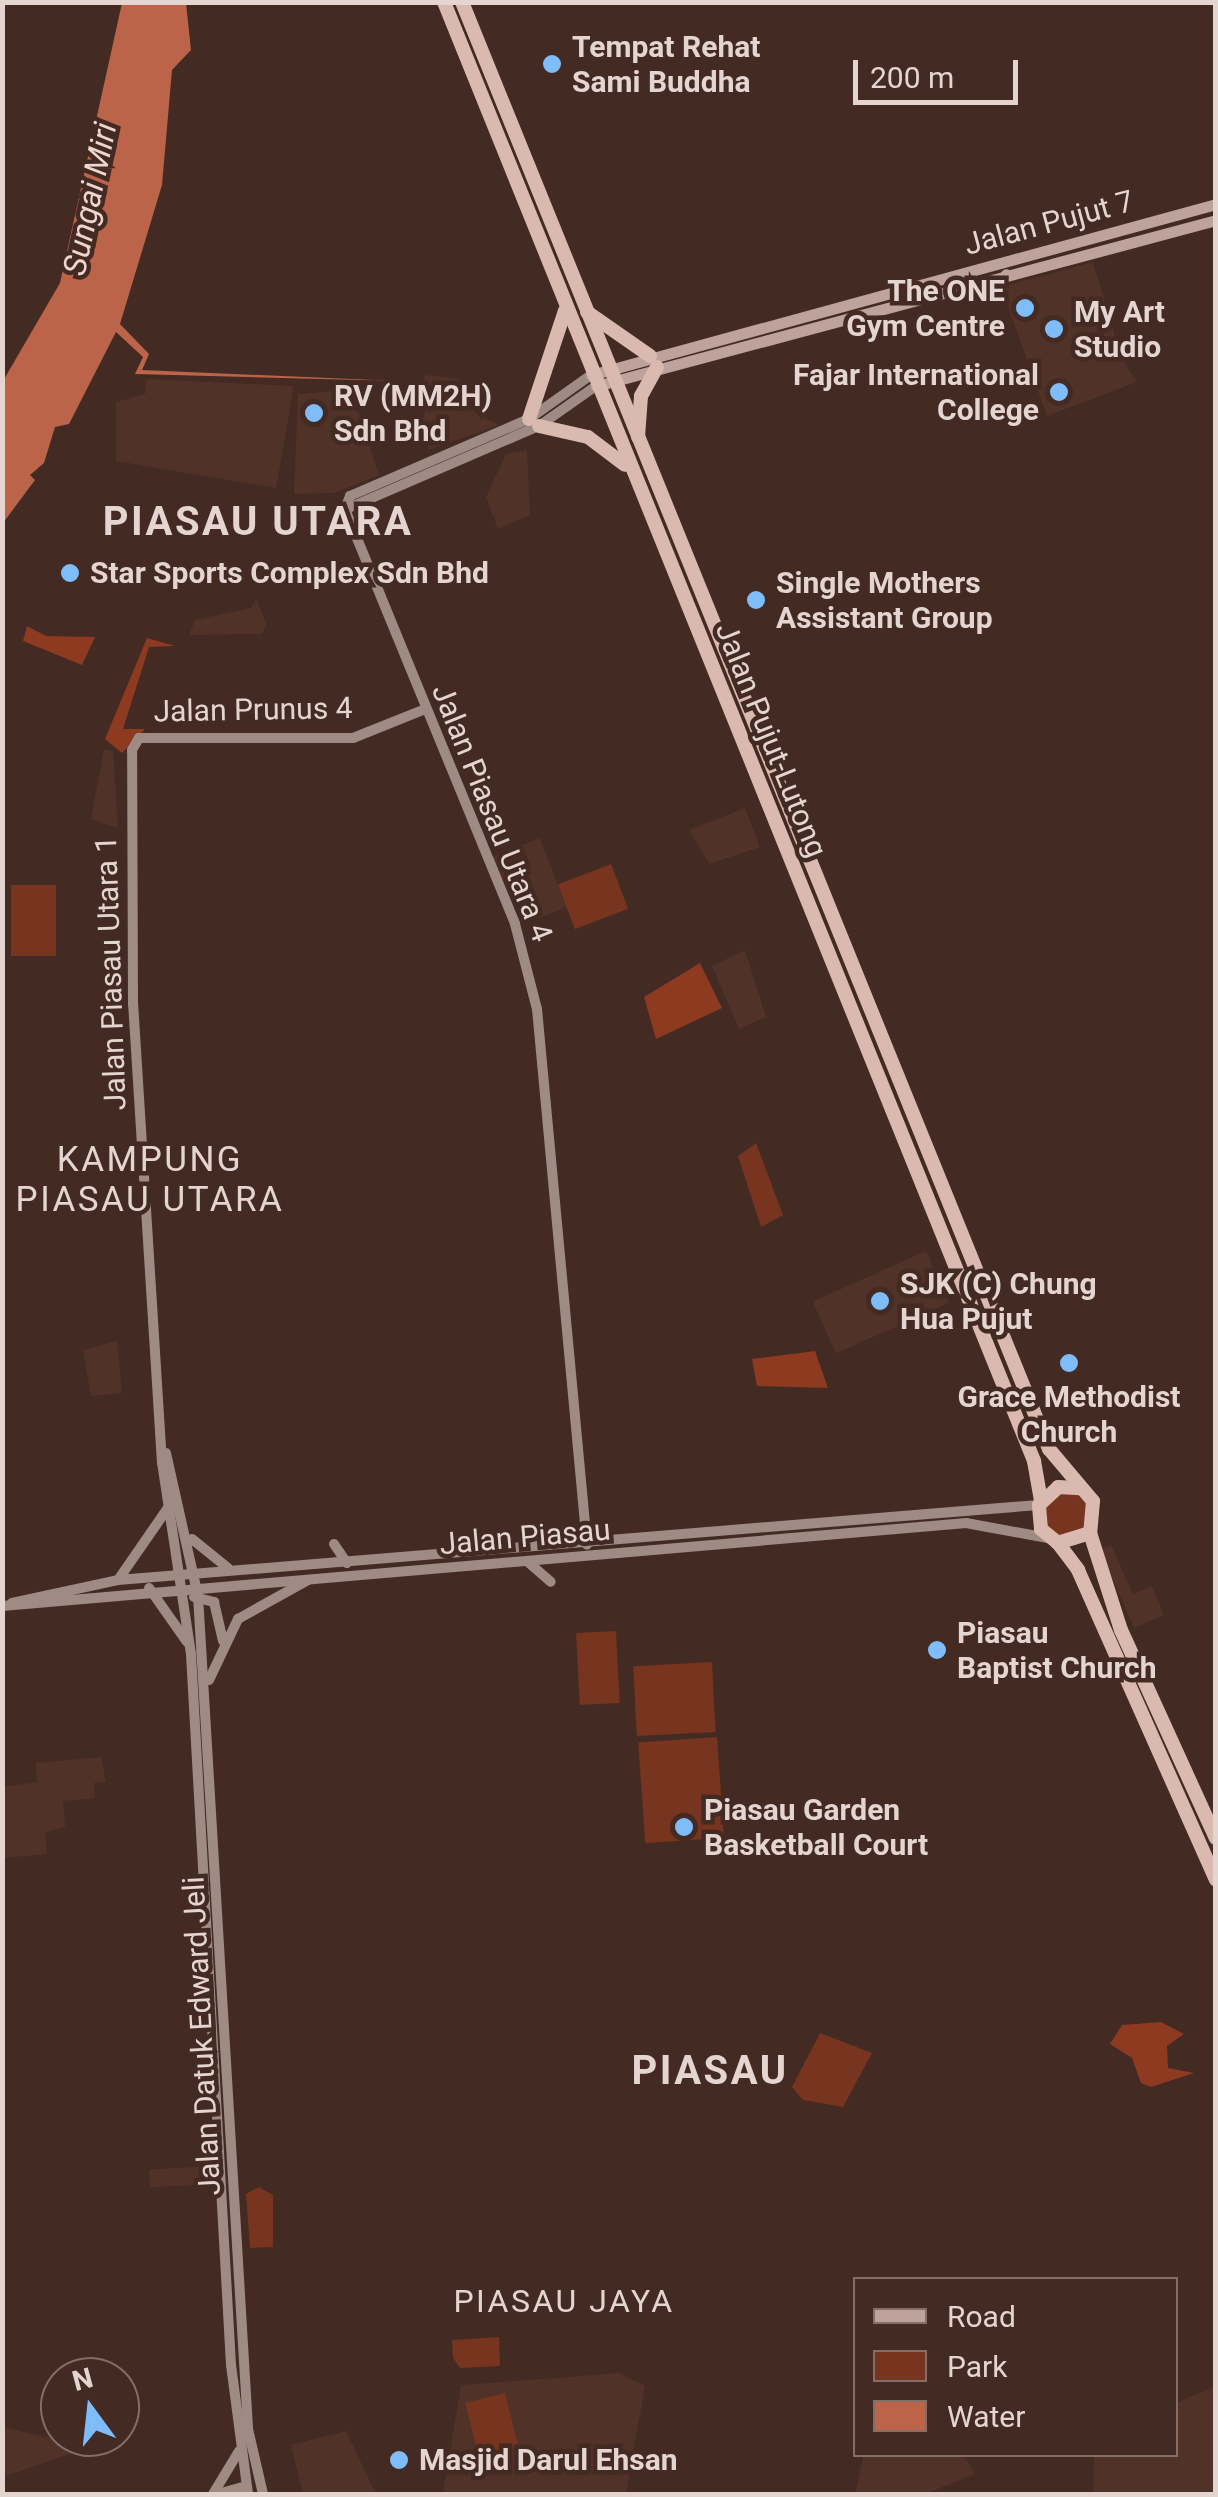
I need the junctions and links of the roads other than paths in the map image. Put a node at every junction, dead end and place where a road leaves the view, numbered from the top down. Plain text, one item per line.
1 (444, 2) edge
2 (462, 2) edge
3 (1216, 204) edge
4 (1216, 220) edge
5 (1006, 274) junction
6 (982, 280) junction
7 (903, 289) junction
8 (990, 296) dead end
9 (571, 305) junction
10 (654, 362) junction
11 (601, 377) junction
12 (534, 422) junction
13 (639, 445) junction
14 (632, 473) junction
15 (390, 483) junction
16 (345, 509) junction
17 (424, 710) junction
18 (139, 738) joint
19 (164, 1447) junction
20 (1080, 1488) junction
21 (1040, 1503) junction
22 (170, 1504) junction
23 (586, 1527) junction
24 (186, 1530) junction
25 (1090, 1533) junction
26 (755, 1537) junction
27 (1053, 1541) junction
28 (588, 1545) junction
29 (540, 1549) junction
30 (599, 1550) junction
31 (569, 1552) junction
32 (394, 1559) junction
33 (550, 1559) junction
34 (528, 1561) junction
35 (315, 1564) junction
36 (341, 1564) junction
37 (235, 1570) junction
38 (356, 1577) junction
39 (313, 1578) junction
40 (118, 1580) junction
41 (191, 1585) junction
42 (150, 1588) junction
43 (4, 1606) edge
44 (224, 1642) junction
45 (190, 1647) junction
46 (206, 1703) junction
47 (212, 1811) junction
48 (200, 1830) junction
49 (1216, 1838) edge
50 (1216, 1880) edge
51 (240, 2450) junction
52 (255, 2467) junction
53 (247, 2490) edge
54 (215, 2494) edge
55 (263, 2494) edge

1 - 9 highway, Jalan Pujut-Lutong
2 - 9 highway, Jalan Pujut-Lutong
3 - 7 main road, Jalan Pujut 7
4 - 5 main road, Jalan Pujut 7
5 - 6 main road, Jalan Pujut 7
5 - 8 main road
6 - 7 main road
6 - 10 main road, Jalan Pujut 7
7 - 10 main road, Jalan Pujut 7
9 - 10 highway
9 - 11 highway, Jalan Pujut-Lutong
9 - 12 highway
10 - 11 main road, Jalan Pujut 7
10 - 13 highway
11 - 12 street
11 - 13 highway, Jalan Pujut-Lutong
11 - 14 highway, Jalan Pujut-Lutong
12 - 14 highway
12 - 15 street
13 - 20 highway, Jalan Pujut-Lutong
14 - 21 highway, Jalan Pujut-Lutong
15 - 16 street
15 - 16 street
16 - 17 street, Jalan Piasau Utara 4
17 - 18 street, Jalan Prunus 4
17 - 23 street, Jalan Piasau Utara 4
18 - 19 street, Jalan Piasau Utara 1
19 - 22 street, Jalan Piasau Utara 1
19 - 24 street, Jalan Piasau Utara 1
20 - 21 highway
20 - 25 highway
21 - 26 street, Jalan Piasau
21 - 27 highway
22 - 40 street
22 - 41 street, Jalan Piasau Utara 1
23 - 28 street, Jalan Piasau Utara 4
23 - 30 street
23 - 31 street
24 - 37 street
24 - 41 street, Jalan Piasau Utara 1
25 - 27 highway
25 - 49 highway
26 - 27 street, Jalan Piasau
26 - 30 street, Jalan Piasau
27 - 50 highway
28 - 30 street
28 - 31 street, Jalan Piasau
29 - 31 street, Jalan Piasau
29 - 32 street, Jalan Piasau
29 - 33 street
30 - 31 street, Jalan Piasau
31 - 33 street, Jalan Piasau
31 - 34 street
32 - 36 street, Jalan Piasau
32 - 38 street
33 - 34 street, Jalan Piasau
34 - 38 street, Jalan Piasau
35 - 36 street
35 - 36 street
35 - 37 street, Jalan Piasau
37 - 41 street, Jalan Piasau
38 - 39 street, Jalan Piasau
39 - 41 street, Jalan Piasau
39 - 44 street
40 - 41 street, Jalan Piasau
40 - 43 street, Jalan Piasau
41 - 42 street, Jalan Piasau
41 - 44 street
41 - 45 street, Jalan Datuk Edward Jeli
41 - 46 street, Jalan Datuk Edward Jeli
42 - 43 street, Jalan Piasau
42 - 45 street
44 - 46 street
45 - 48 street, Jalan Datuk Edward Jeli
46 - 47 street, Jalan Datuk Edward Jeli
47 - 48 street
47 - 52 street, Jalan Datuk Edward Jeli
48 - 51 street, Jalan Datuk Edward Jeli
51 - 53 street, Jalan Datuk Edward Jeli
51 - 54 street
52 - 53 street
52 - 55 street, Jalan Datuk Edward Jeli
53 - 54 street
53 - 55 street

